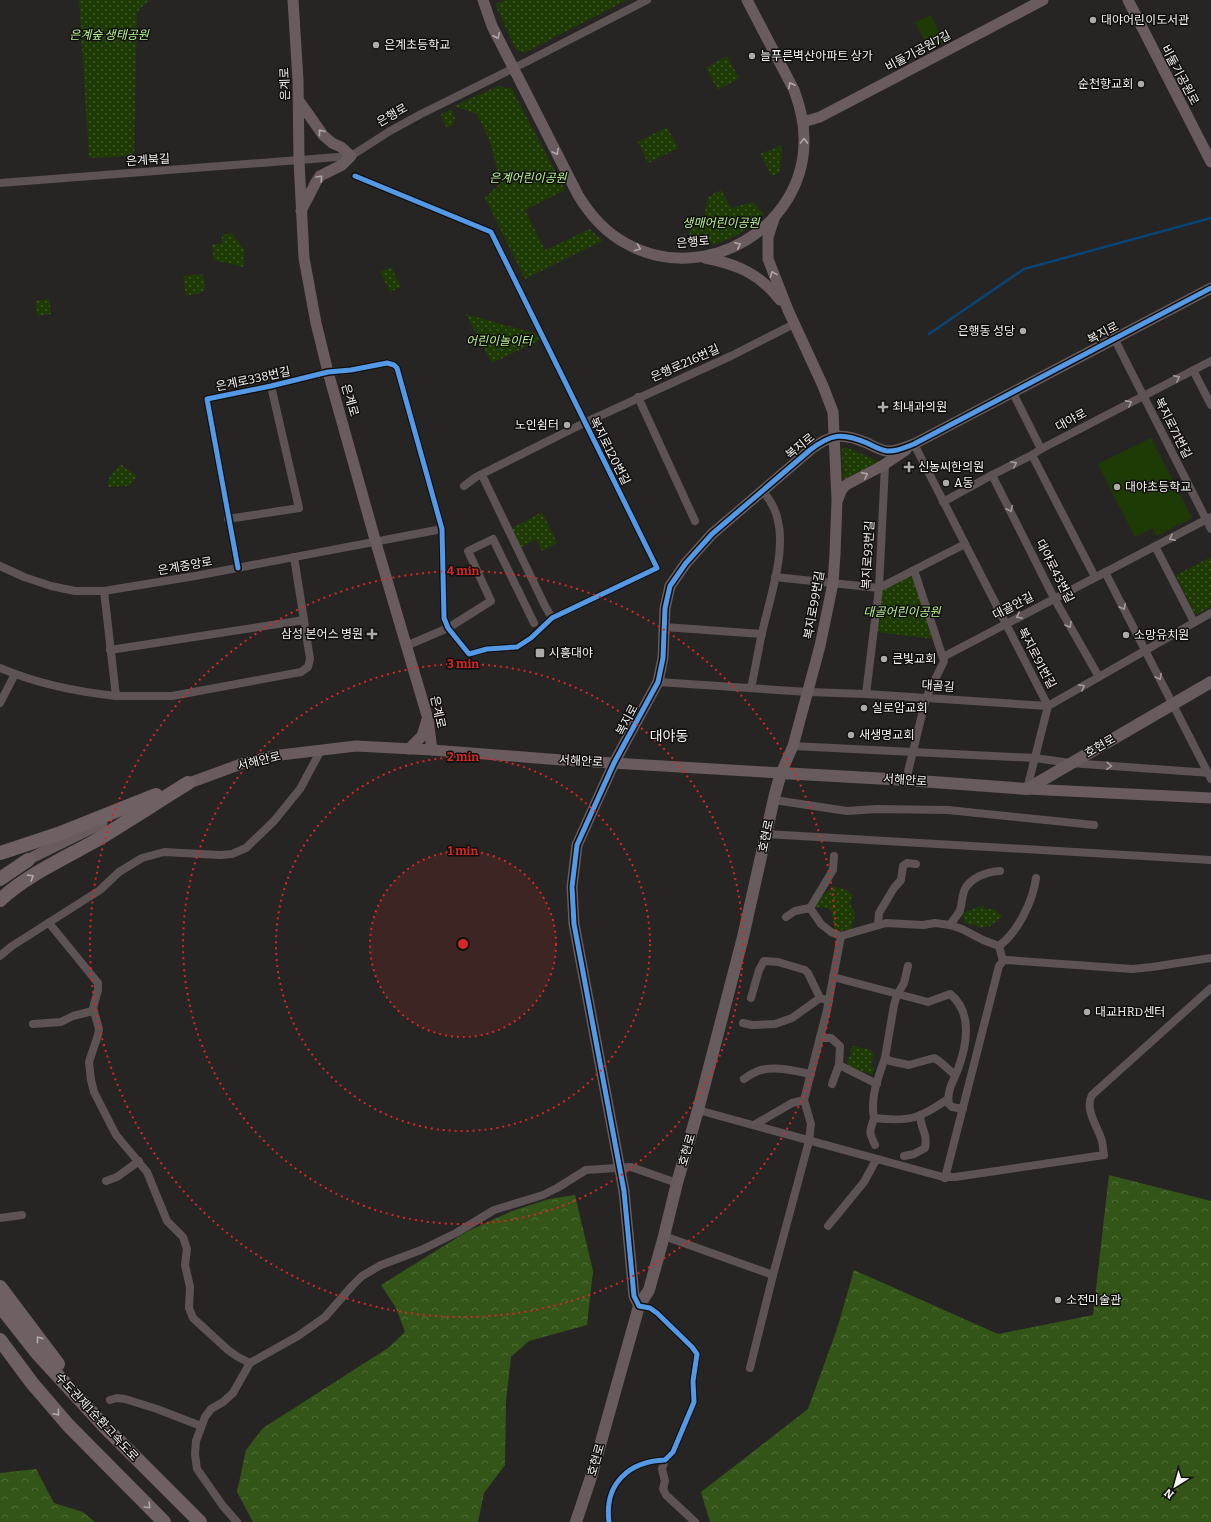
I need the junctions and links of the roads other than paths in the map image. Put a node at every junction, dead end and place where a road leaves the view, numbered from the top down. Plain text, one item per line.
1 (293, 0) edge
2 (483, 0) edge
3 (647, 0) edge
4 (747, 0) edge
5 (1043, 0) edge
6 (1128, 0) edge
7 (513, 69) junction
8 (299, 100) junction
9 (803, 122) junction
10 (351, 156) junction
11 (299, 160) junction
12 (1211, 162) edge
13 (355, 176) dead end
14 (0, 183) edge
15 (300, 211) junction
16 (775, 216) junction
17 (701, 257) junction
18 (1211, 288) edge
19 (788, 310) junction
20 (794, 324) junction
21 (1114, 338) junction
22 (1211, 361) edge
23 (1193, 370) junction
24 (328, 372) junction
25 (272, 386) junction
26 (1012, 393) junction
27 (1144, 396) junction
28 (638, 397) junction
29 (1211, 405) edge
30 (584, 423) junction
31 (836, 436) junction
32 (914, 444) junction
33 (1041, 449) junction
34 (1032, 455) junction
35 (885, 465) junction
36 (482, 474) junction
37 (992, 474) junction
38 (464, 486) dead end
39 (763, 491) junction
40 (837, 500) junction
41 (943, 502) junction
42 (1209, 518) edge
43 (228, 519) junction
44 (695, 521) dead end
45 (442, 529) junction
46 (1211, 529) edge
47 (376, 543) junction
48 (965, 544) junction
49 (1155, 546) junction
50 (294, 557) junction
51 (0, 566) edge
52 (238, 568) junction
53 (914, 570) junction
54 (1105, 572) junction
55 (775, 577) junction
56 (1095, 577) junction
57 (832, 583) junction
58 (879, 588) junction
59 (104, 591) junction
60 (1054, 598) junction
61 (1211, 613) edge
62 (552, 618) junction
63 (304, 620) junction
64 (1194, 622) junction
65 (534, 623) dead end
66 (1006, 623) junction
67 (664, 627) junction
68 (448, 628) junction
69 (762, 634) junction
70 (406, 646) junction
71 (110, 650) junction
72 (1145, 650) junction
73 (943, 657) junction
74 (0, 668) edge
75 (15, 674) junction
76 (1099, 678) junction
77 (658, 682) junction
78 (1211, 682) edge
79 (752, 688) junction
80 (808, 692) junction
81 (866, 694) junction
82 (116, 696) junction
83 (926, 698) junction
84 (0, 703) edge
85 (1174, 704) junction
86 (1048, 706) junction
87 (428, 719) junction
88 (793, 746) junction
89 (409, 749) junction
90 (321, 750) junction
91 (432, 750) junction
92 (913, 752) junction
93 (1035, 758) junction
94 (614, 763) junction
95 (1070, 763) junction
96 (781, 773) junction
97 (1210, 775) edge
98 (906, 780) junction
99 (188, 783) junction
100 (1027, 789) junction
101 (1211, 798) edge
102 (774, 800) junction
103 (1094, 825) dead end
104 (58, 834) junction
105 (766, 834) junction
106 (0, 847) edge
107 (0, 853) edge
108 (834, 856) dead end
109 (28, 860) junction
110 (1211, 860) edge
111 (916, 864) dead end
112 (1000, 870) dead end
113 (0, 873) edge
114 (1036, 878) dead end
115 (0, 879) edge
116 (0, 900) edge
117 (810, 908) junction
118 (786, 917) dead end
119 (49, 923) junction
120 (878, 925) junction
121 (950, 925) junction
122 (841, 936) junction
123 (999, 946) junction
124 (0, 956) edge
125 (1211, 958) edge
126 (1003, 961) junction
127 (908, 966) dead end
128 (833, 977) junction
129 (1211, 988) edge
130 (897, 995) junction
131 (751, 998) dead end
132 (820, 998) junction
133 (829, 1001) junction
134 (93, 1011) junction
135 (33, 1024) dead end
136 (743, 1024) dead end
137 (820, 1038) junction
138 (885, 1058) junction
139 (839, 1065) junction
140 (811, 1074) junction
141 (955, 1075) junction
142 (744, 1079) dead end
143 (832, 1084) dead end
144 (877, 1084) junction
145 (948, 1099) junction
146 (804, 1100) junction
147 (963, 1109) junction
148 (698, 1110) junction
149 (920, 1116) junction
150 (874, 1118) junction
151 (754, 1126) junction
152 (809, 1141) junction
153 (875, 1145) dead end
154 (904, 1156) dead end
155 (876, 1160) junction
156 (139, 1161) junction
157 (620, 1168) junction
158 (945, 1178) junction
159 (106, 1181) dead end
160 (677, 1183) junction
161 (22, 1215) dead end
162 (0, 1218) edge
163 (828, 1226) dead end
164 (664, 1236) junction
165 (773, 1275) junction
166 (0, 1287) edge
167 (0, 1306) edge
168 (639, 1306) junction
169 (0, 1340) edge
170 (0, 1353) edge
171 (250, 1362) junction
172 (750, 1368) dead end
173 (32, 1383) junction
174 (110, 1400) dead end
175 (105, 1426) junction
176 (201, 1426) junction
177 (665, 1460) junction
178 (164, 1522) edge
179 (200, 1522) edge
180 (237, 1522) edge
181 (576, 1522) edge
182 (609, 1522) edge
183 (695, 1522) edge

1 - 8 street, 은계로
2 -> 7 street, 은행로
3 - 7 street, 은행로
9 -> 4 street, 은행로
5 - 9 street, 비둘기공원7길
6 - 12 street, 비둘기공원로
7 - 10 street, 은행로
7 -> 17 street, 은행로
10 -> 8 street
8 - 11 street, 은계로
16 -> 9 street, 은행로
10 - 11 street, 은계북길
15 -> 10 street
11 - 14 street, 은계북길
11 - 15 street, 은계로
13 - 30 street, 복지로120번길
15 - 24 street, 은계로
17 -> 16 street, 은행로
19 -> 16 street
17 - 19 street
18 - 21 street, 복지로
19 - 20 street
20 - 28 street, 은행로216번길
20 - 31 street
21 - 26 street, 복지로
21 - 27 street, 복지로71번길
22 - 23 street, 대야로
27 -> 23 street, 대야로
23 - 29 street
24 - 25 street, 은계로338번길
24 - 45 street, 은계로338번길
24 - 47 street, 은계로
25 - 43 street, 은계로338번길
25 - 43 street, 은계로338번길
26 - 32 street, 복지로
26 - 33 street
33 -> 27 street, 대야로
27 - 42 street, 복지로71번길
28 - 30 street, 은행로216번길
28 - 44 street
30 - 36 street, 복지로120번길
30 - 62 street, 복지로120번길
31 - 32 street, 복지로
31 - 39 street, 복지로
31 - 40 street, 복지로99번길
32 - 35 street
32 - 41 street, 복지로91번길
33 - 34 street, 대야로
37 -> 34 street, 대야로
34 - 56 street
40 -> 35 street
35 - 58 street, 복지로93번길
36 - 38 street, 복지로120번길
36 - 62 street
37 - 41 street, 대야로
37 -> 60 street, 대야로43번길
39 - 55 street
39 - 67 street, 복지로
40 - 57 street, 복지로99번길
41 - 48 street, 복지로91번길
42 - 46 street, 복지로71번길
42 -> 49 street, 대골안길
43 - 52 street
45 - 47 street, 은계중앙로
45 - 68 street
47 - 50 street, 은계중앙로
47 - 70 street, 은계로
48 - 53 street
48 - 66 street, 복지로91번길
49 - 54 street, 대골안길
49 - 64 street
50 - 52 street, 은계중앙로
50 - 63 street
51 - 59 street, 은계중앙로
52 - 59 street, 은계중앙로
53 - 58 street
53 - 73 street
54 - 56 street, 대골안길
54 -> 72 street
55 - 57 street
55 - 69 street
56 - 60 street, 대골안길
57 - 58 street
57 - 80 street, 복지로99번길
58 - 81 street, 복지로93번길
59 - 71 street
60 -> 66 street, 대골안길
60 -> 76 street, 대야로43번길
61 - 64 street
62 - 68 street
63 - 71 street
63 - 82 street
64 - 72 street
65 - 68 street
66 - 73 street, 대골안길
66 - 86 street, 복지로91번길
67 - 69 street
67 - 77 street, 복지로
68 - 70 street
69 - 79 street
70 - 87 street, 은계로
71 - 82 street
72 - 76 street
72 -> 85 street
73 - 83 street
74 - 75 street
75 - 82 street
75 - 84 street
86 -> 76 street
77 - 79 street, 대골길
77 - 94 street, 복지로
78 - 85 main road, 호현로
79 - 80 street, 대골길
80 - 81 street, 대골길
80 - 88 street, 복지로99번길
81 - 83 street, 대골길
83 - 86 street, 대골길
83 - 92 street
85 - 95 main road, 호현로
85 - 97 street
86 - 93 street, 복지로91번길
87 - 89 street
87 - 91 street, 은계로
88 - 92 street
88 - 96 street, 복지로99번길
89 - 90 street, 서해안로
89 - 91 street, 서해안로
90 - 99 street, 서해안로
90 - 119 street
91 - 94 street, 서해안로
92 - 93 street
92 - 98 street
93 - 95 street
93 - 100 street, 복지로91번길
94 - 96 street, 서해안로
94 - 157 street, 복지로
95 -> 97 street
95 - 100 main road, 호현로
96 - 98 main road, 서해안로
96 - 102 main road, 호현로
98 - 100 main road, 서해안로
99 - 104 highway
99 - 109 street, 서해안로
116 -> 99 highway
100 - 101 street, 서해안로
102 - 103 street
102 - 105 main road, 호현로
104 - 106 highway
104 - 107 highway
105 - 110 street
105 - 148 main road, 호현로
108 - 117 street
109 - 113 street, 서해안로
109 - 115 highway
111 - 120 street
112 - 121 street
114 - 123 street
117 - 118 street
117 - 122 street
119 - 124 street
119 - 134 street
120 - 121 street
120 - 122 street
121 - 123 street
122 - 128 street
123 - 126 street
125 - 126 street
126 - 147 street
127 - 130 street
128 - 130 street
128 - 133 street
129 - 158 street
130 - 138 street
130 - 141 street
131 - 132 street
132 - 133 street
132 - 136 street
133 - 137 street
134 - 135 street
134 - 156 street
137 - 139 street
137 - 140 street
138 - 141 street
138 - 144 street
139 - 143 street
139 - 144 street
140 - 142 street
140 - 146 street
141 - 145 street
144 - 150 street
145 - 147 street
145 - 149 street
146 - 151 street
146 - 152 street
147 - 158 street
148 - 151 street
148 - 160 main road, 호현로
149 - 150 street
149 - 154 street
150 - 153 street
151 - 152 street
152 - 155 street
152 - 165 street
155 - 158 street
155 - 163 street
156 - 159 street
156 - 171 street
157 - 160 street
157 - 168 street, 복지로
157 - 171 street
160 - 164 main road, 호현로
161 - 162 street
164 - 165 street
164 - 168 main road, 호현로
165 - 172 street
175 -> 166 highway
167 - 175 highway, 수도권제1순환고속도로
168 - 177 street
168 - 181 main road, 호현로
169 - 173 highway, 수도권제1순환고속도로
170 - 173 highway
171 - 176 street
173 -> 178 highway, 수도권제1순환고속도로
174 - 176 street
175 - 179 highway, 수도권제1순환고속도로
176 - 180 street
177 - 182 street
177 - 183 street

